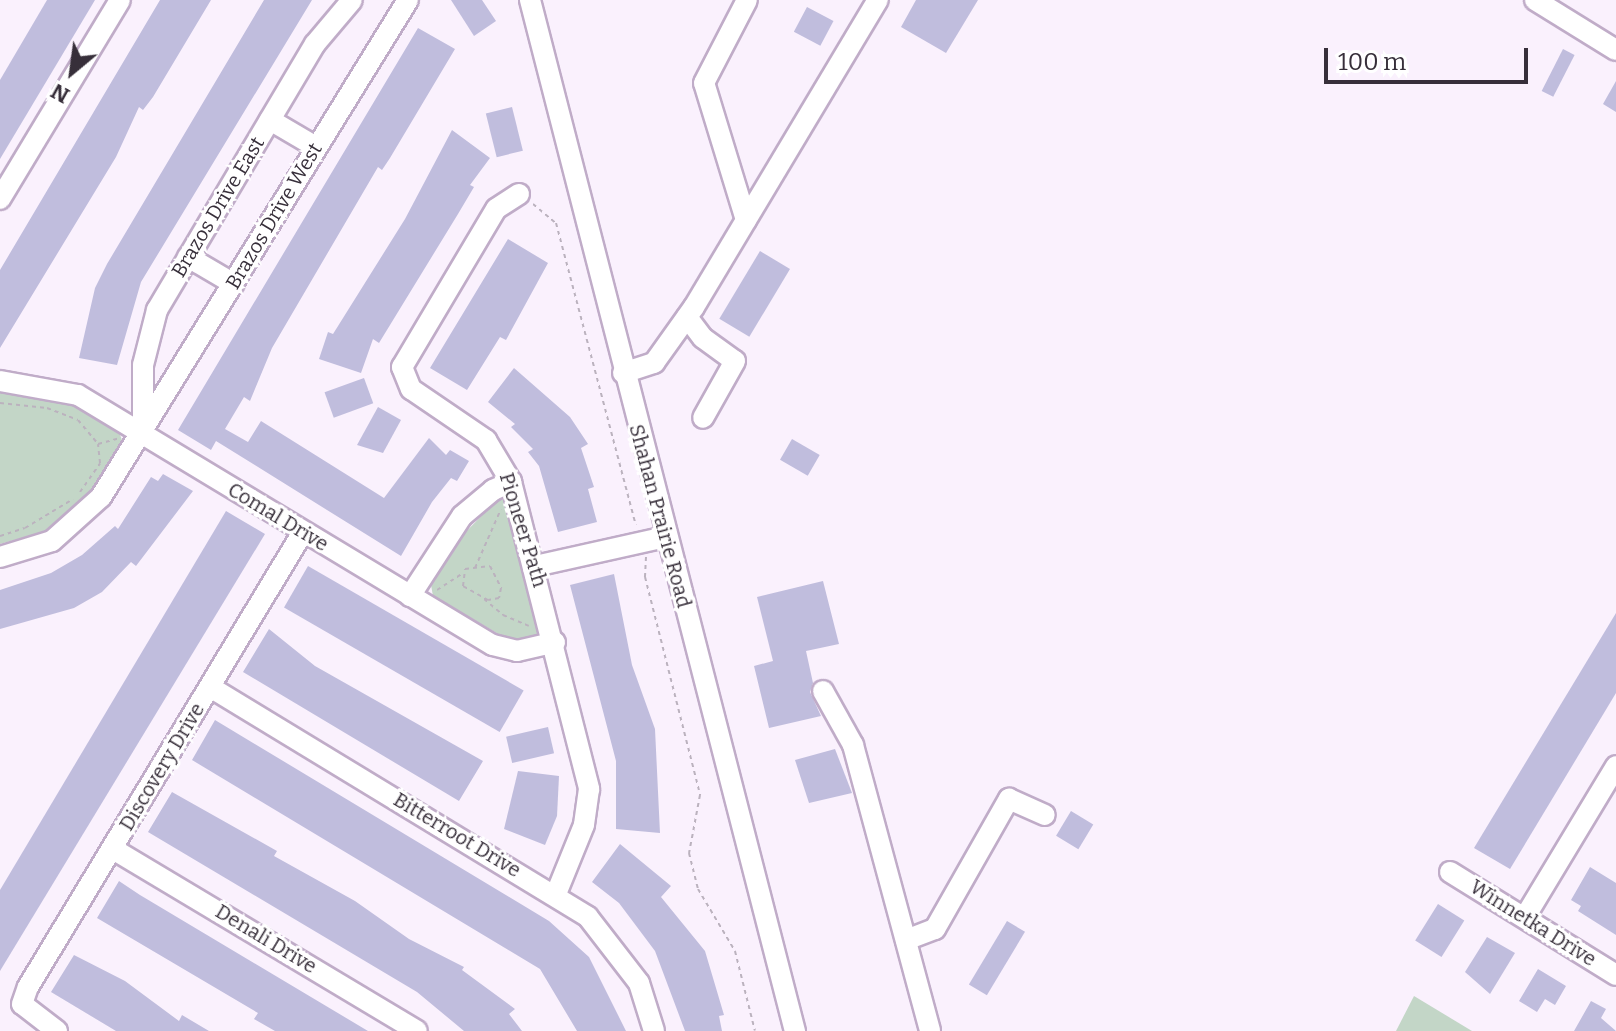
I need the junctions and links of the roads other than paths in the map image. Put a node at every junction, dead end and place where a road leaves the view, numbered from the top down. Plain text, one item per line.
1 (120, 0) edge
2 (352, 0) edge
3 (408, 0) edge
4 (530, 0) edge
5 (747, 0) edge
6 (878, 0) edge
7 (1535, 0) edge
8 (1616, 50) edge
9 (270, 120) junction
10 (316, 147) junction
11 (519, 194) road end
12 (0, 199) edge
13 (746, 220) junction
14 (188, 257) junction
15 (234, 284) junction
16 (687, 317) junction
17 (623, 373) junction
18 (0, 381) edge
19 (703, 418) dead end
20 (143, 435) junction
21 (508, 491) junction
22 (303, 532) junction
23 (666, 537) junction
24 (0, 557) edge
25 (535, 566) junction
26 (420, 594) junction
27 (547, 636) junction
28 (210, 687) junction
29 (823, 691) dead end
30 (1616, 766) edge
31 (1045, 815) dead end
32 (113, 849) junction
33 (1450, 872) dead end
34 (556, 894) junction
35 (1525, 917) junction
36 (906, 940) junction
37 (1616, 975) edge
38 (57, 1031) edge
39 (417, 1031) edge
40 (654, 1031) edge
41 (795, 1031) edge
42 (930, 1031) edge

1 - 12 street
2 - 9 street, Brazos Drive East
3 - 10 street, Brazos Drive West
4 - 17 street, Shahan Prairie Road
5 - 13 street
6 - 13 street
7 - 8 street
9 - 10 street
9 - 14 street, Brazos Drive East
10 - 15 street, Brazos Drive West
11 - 21 street, Pioneer Path
13 - 16 street
14 - 15 street
14 - 20 street, Brazos Drive East
15 - 20 street, Brazos Drive West
16 - 17 street
16 - 19 street
17 - 23 street, Shahan Prairie Road
18 - 20 street, Comal Drive
20 - 22 street, Comal Drive
20 - 24 street, Brazos Drive West
21 - 25 street, Pioneer Path
21 - 26 street
22 - 26 street, Comal Drive
22 - 28 street, Discovery Drive
23 - 25 street
23 - 41 street, Shahan Prairie Road
25 - 27 street, Pioneer Path
26 - 27 street, Comal Drive
27 - 34 street, Pioneer Path
28 - 32 street, Discovery Drive
28 - 34 street, Bitterroot Drive
29 - 36 street
30 - 35 street
31 - 36 street
32 - 38 street, Discovery Drive
32 - 39 street, Denali Drive
33 - 35 street, Winnetka Drive
34 - 40 street, Bitterroot Drive
35 - 37 street, Winnetka Drive
36 - 42 street

